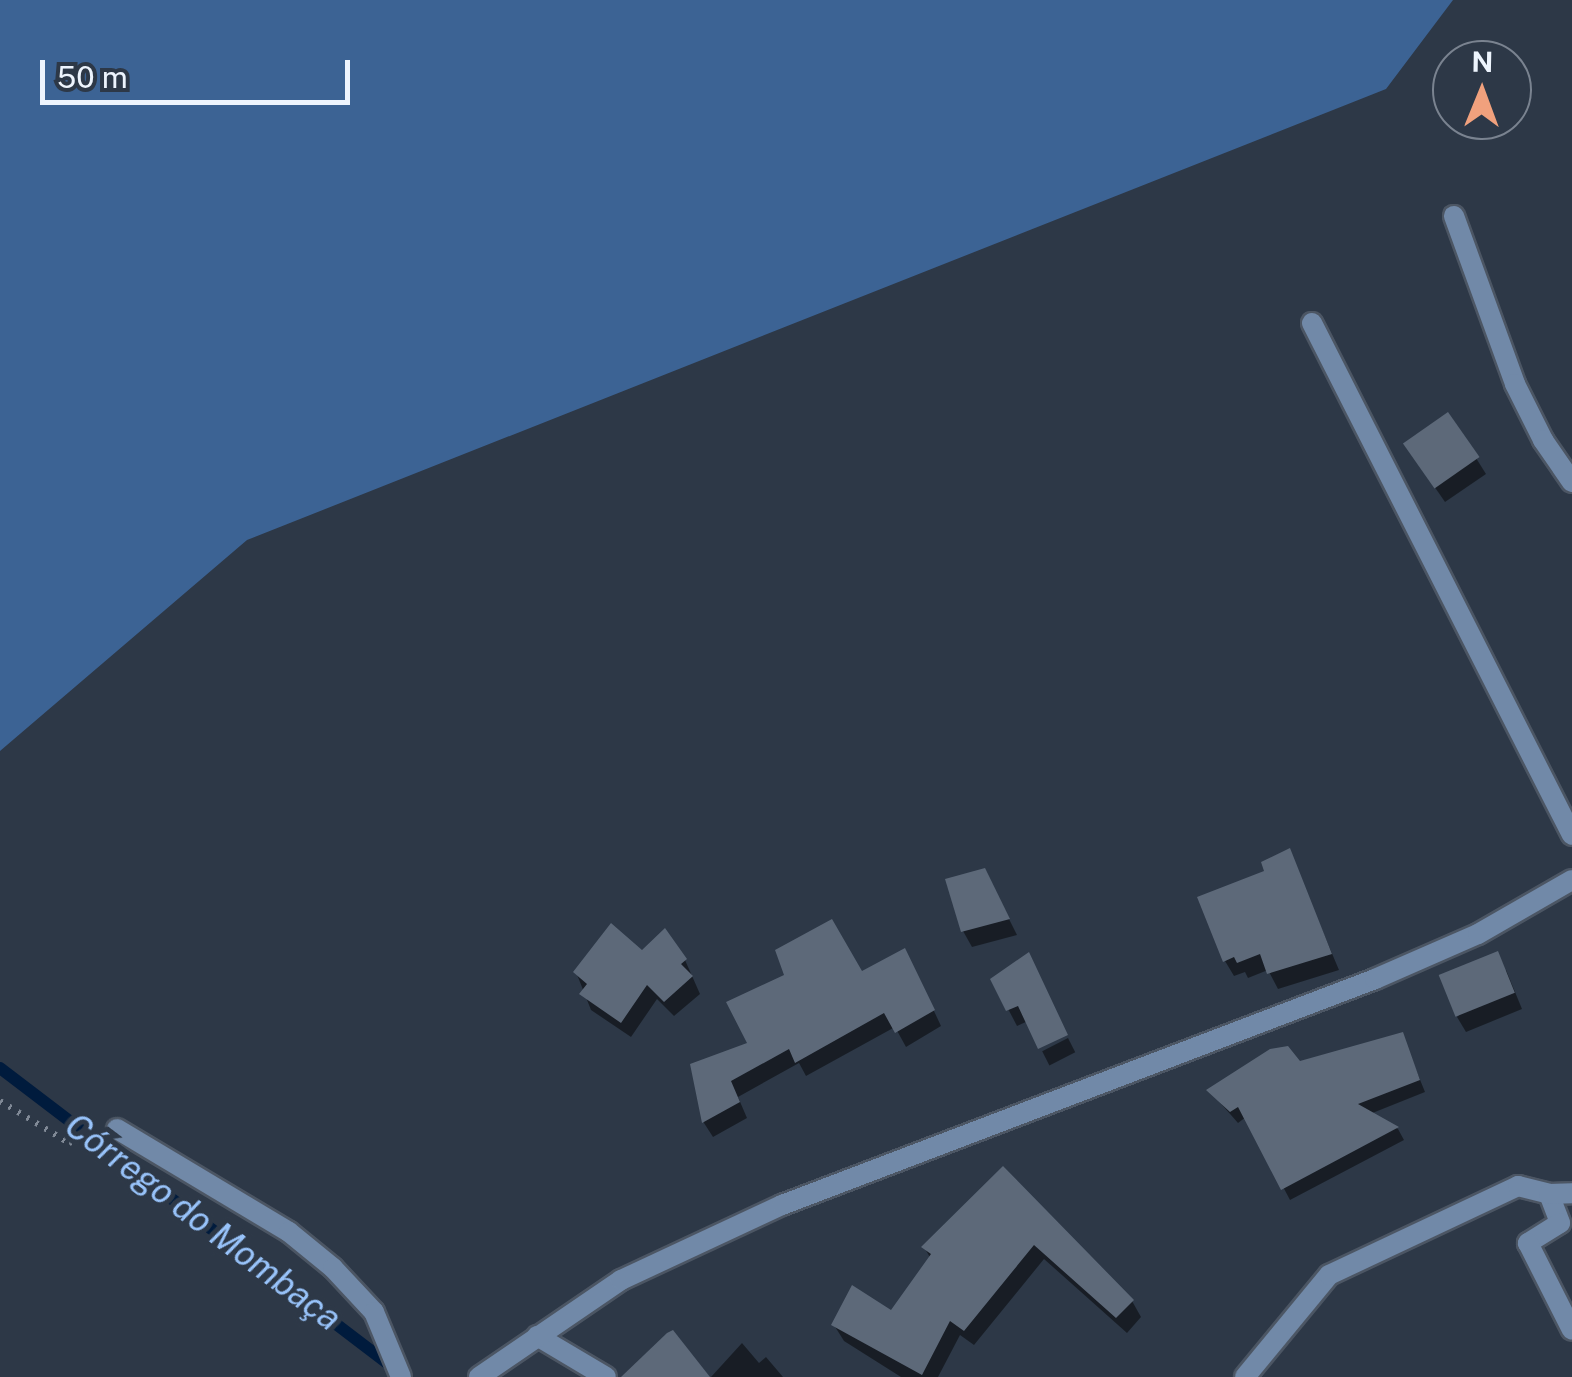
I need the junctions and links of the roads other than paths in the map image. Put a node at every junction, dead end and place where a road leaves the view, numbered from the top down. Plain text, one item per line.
1 (1454, 216) dead end
2 (1312, 323) dead end
3 (1572, 482) edge
4 (1572, 834) edge
5 (1572, 880) edge
6 (117, 1129) road end
7 (1572, 1193) edge
8 (1549, 1194) junction
9 (1572, 1330) edge
10 (538, 1336) junction
11 (401, 1377) edge
12 (479, 1377) edge
13 (606, 1377) edge
14 (1245, 1377) edge

1 - 3 street
2 - 4 street
5 - 10 street
6 - 11 street
7 - 8 street
8 - 9 street
8 - 14 street
10 - 12 street
10 - 13 street

